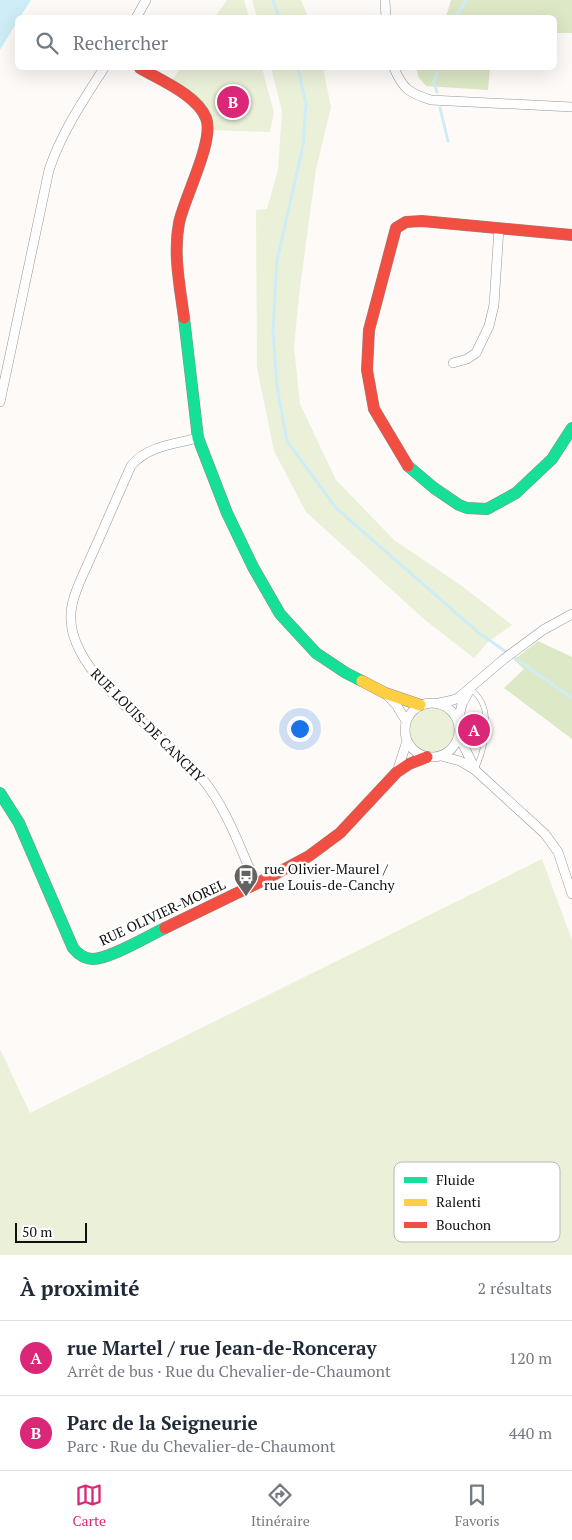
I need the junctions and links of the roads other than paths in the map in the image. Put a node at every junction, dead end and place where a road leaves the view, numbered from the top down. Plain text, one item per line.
1 (146, 0) edge
2 (385, 0) edge
3 (138, 15) edge
4 (386, 15) edge
5 (103, 70) edge
6 (143, 70) edge
7 (395, 70) edge
8 (572, 107) edge
9 (499, 228) junction
10 (572, 235) edge
11 (454, 363) dead end
12 (0, 402) edge
13 (572, 428) edge
14 (198, 438) junction
15 (572, 614) edge
16 (470, 689) junction
17 (385, 693) junction
18 (438, 703) junction
19 (420, 705) junction
20 (458, 721) junction
21 (406, 722) junction
22 (459, 736) junction
23 (407, 741) junction
24 (441, 756) junction
25 (427, 757) junction
26 (476, 770) junction
27 (397, 772) junction
28 (0, 793) edge
29 (256, 884) junction
30 (572, 894) edge

1 - 3 street
2 - 4 street
5 - 12 street
6 - 14 street
7 - 8 street
9 - 10 street
9 - 11 street
9 - 13 street
14 - 17 street
14 - 29 street, RUE LOUIS-DE CANCHY
15 - 16 street
16 - 18 street
16 - 20 street
16 - 26 lane
17 - 19 street
17 - 21 street
18 - 19 street
18 - 20 street
19 - 21 street
20 - 22 street
21 - 23 street
22 - 24 street
22 - 26 street
23 - 25 street
23 - 27 street, RUE OLIVIER-MOREL
24 - 25 street
24 - 26 street
25 - 27 street, RUE OLIVIER-MOREL
26 - 30 street
27 - 29 street, RUE OLIVIER-MOREL
28 - 29 street, RUE OLIVIER-MOREL

